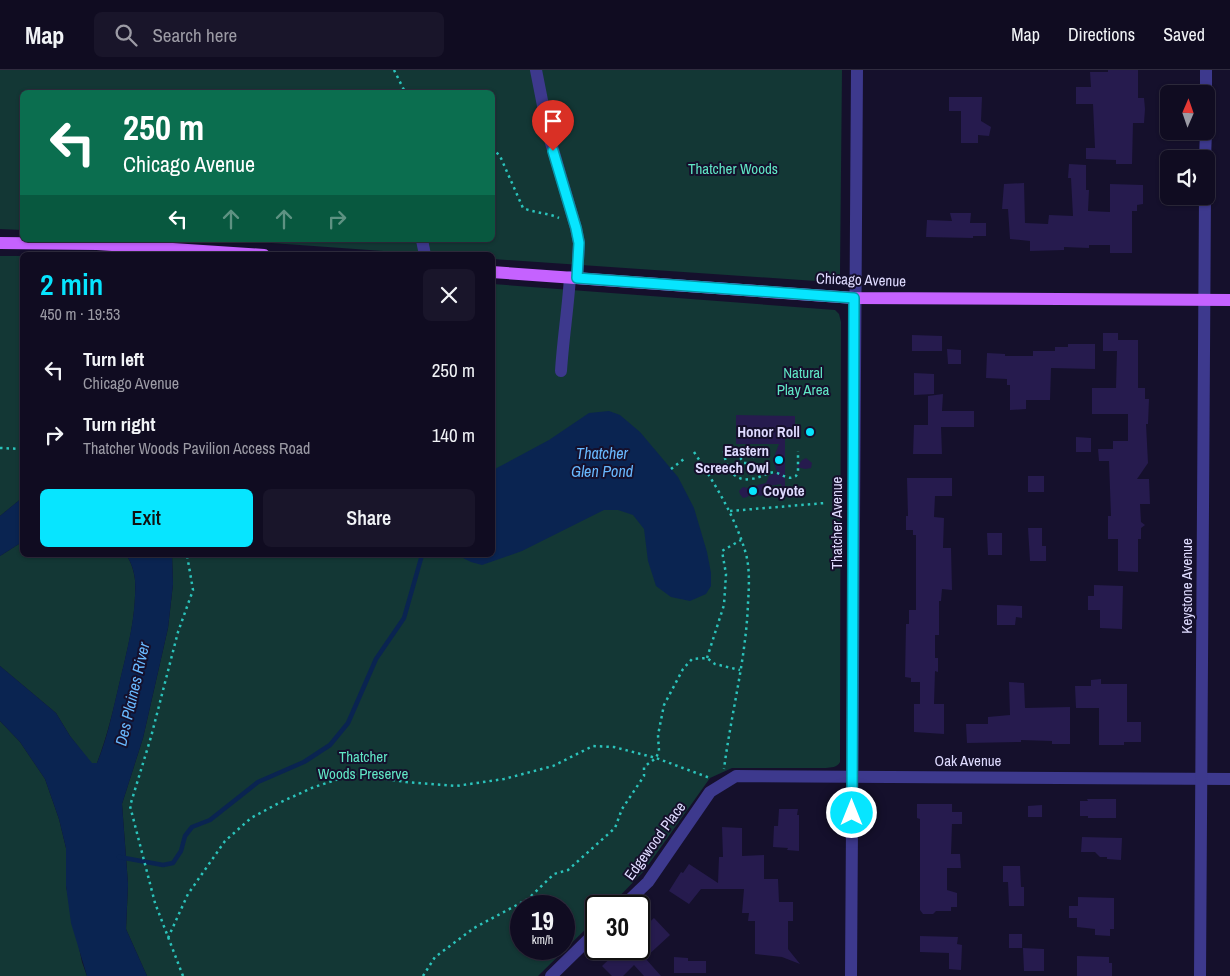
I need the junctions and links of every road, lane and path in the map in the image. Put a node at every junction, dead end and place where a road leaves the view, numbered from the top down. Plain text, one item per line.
1 (394, 70) edge
2 (536, 70) edge
3 (857, 70) edge
4 (1206, 70) edge
5 (1206, 85) edge
6 (404, 90) edge
7 (495, 151) edge
8 (1205, 205) edge
9 (563, 220) dead end
10 (0, 243) edge
11 (218, 252) edge
12 (495, 272) edge
13 (574, 278) junction
14 (854, 298) junction
15 (1205, 300) junction
16 (1230, 300) edge
17 (561, 371) dead end
18 (0, 448) edge
19 (20, 449) edge
20 (741, 451) dead end
21 (754, 451) dead end
22 (798, 451) dead end
23 (694, 452) dead end
24 (724, 452) dead end
25 (684, 459) dead end
26 (671, 469) dead end
27 (825, 503) dead end
28 (730, 511) junction
29 (741, 540) junction
30 (187, 557) edge
31 (707, 658) junction
32 (740, 670) junction
33 (656, 758) junction
34 (725, 777) junction
35 (852, 777) junction
36 (1202, 778) junction
37 (1230, 779) edge
38 (710, 792) joint
39 (634, 895) edge
40 (168, 938) junction
41 (585, 943) edge
42 (183, 976) edge
43 (423, 976) edge
44 (551, 976) edge
45 (851, 976) edge
46 (1200, 976) edge

1 - 6 path
2 - 13 street
3 - 14 street, Thatcher Avenue
4 - 5 street
7 - 9 path
8 - 15 street, Keystone Avenue
10 - 11 main road
12 - 13 main road, Chicago Avenue
13 - 14 main road, Chicago Avenue
13 - 17 street
14 - 15 main road, Chicago Avenue
14 - 35 street, Thatcher Avenue
15 - 16 main road, Chicago Avenue
15 - 36 street, Keystone Avenue
18 - 19 path
20 - 21 path
22 - 24 path
23 - 28 path
25 - 26 path
27 - 28 path
28 - 29 path
29 - 31 path
29 - 32 path
30 - 40 path
31 - 32 path
31 - 33 path
32 - 34 path
33 - 34 path
33 - 40 path
33 - 43 path
34 - 35 street, Oak Avenue
34 - 38 street, Oak Avenue
35 - 36 street, Oak Avenue
35 - 45 street, Thatcher Avenue
36 - 37 street, Oak Avenue
36 - 46 street, Keystone Avenue
38 - 39 street, Edgewood Place
40 - 42 path
41 - 44 street

